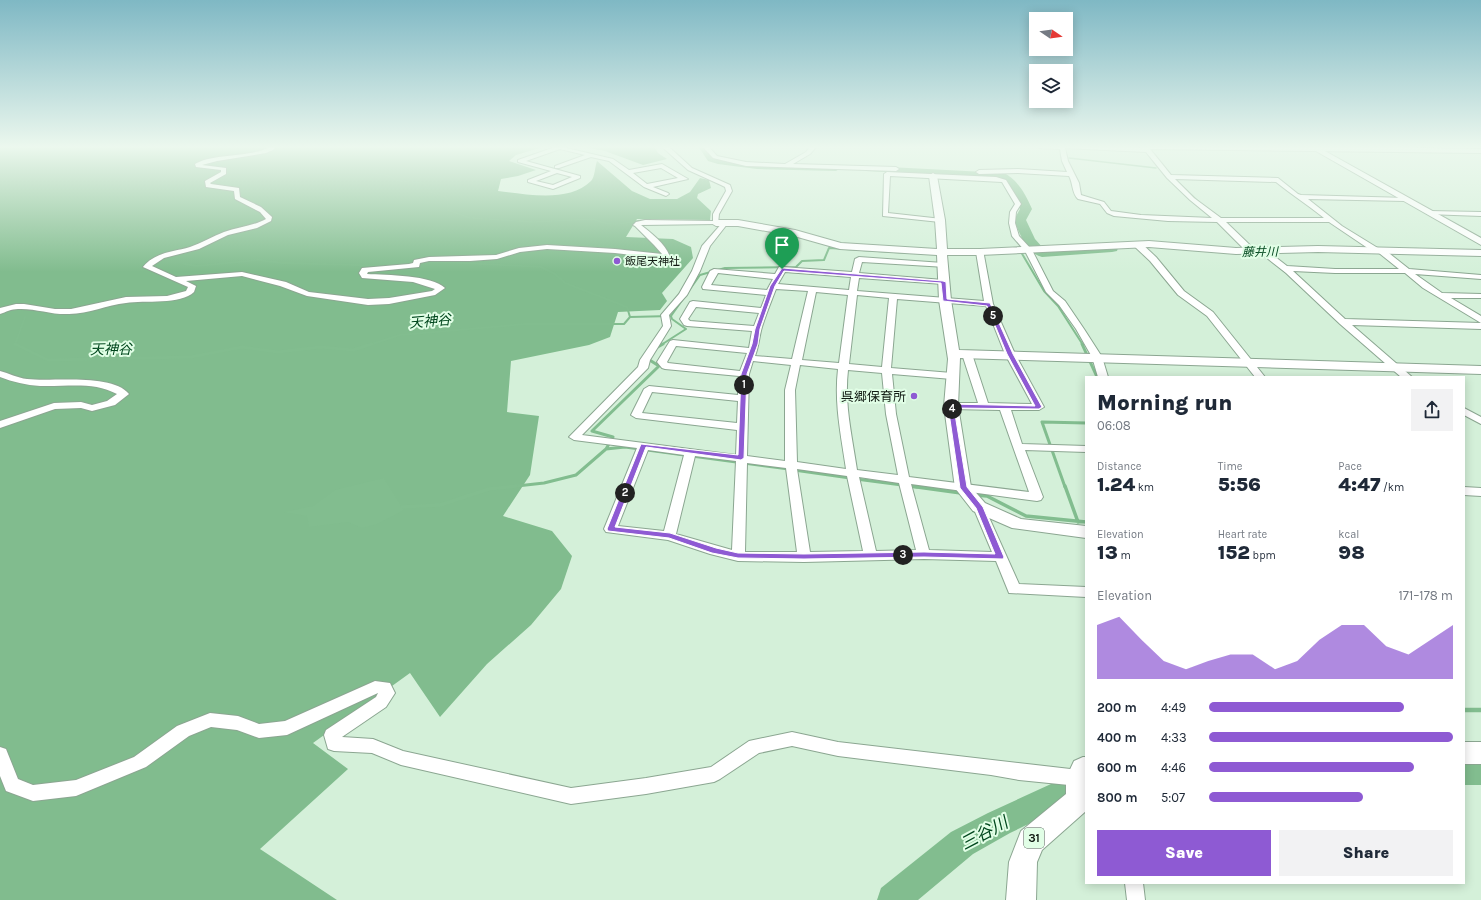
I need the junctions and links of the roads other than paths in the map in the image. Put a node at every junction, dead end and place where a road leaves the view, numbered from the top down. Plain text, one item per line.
1 (227, 188) edge
2 (651, 188) edge
3 (729, 188) edge
4 (886, 188) edge
5 (935, 188) edge
6 (1008, 188) edge
7 (1077, 188) edge
8 (1183, 188) edge
9 (1287, 188) edge
10 (1385, 188) edge
11 (666, 194) dead end
12 (1301, 197) junction
13 (1405, 199) junction
14 (1429, 213) junction
15 (1481, 214) edge
16 (940, 220) junction
17 (1220, 220) junction
18 (1331, 220) junction
19 (720, 223) junction
20 (1481, 242) edge
21 (1139, 246) junction
22 (1260, 252) junction
23 (1029, 253) junction
24 (1382, 253) junction
25 (1481, 253) edge
26 (981, 255) junction
27 (943, 258) junction
28 (1284, 268) junction
29 (1408, 271) junction
30 (855, 275) junction
31 (778, 276) junction
32 (1481, 277) edge
33 (175, 279) junction
34 (943, 282) junction
35 (813, 289) junction
36 (772, 290) junction
37 (852, 293) junction
38 (1441, 295) junction
39 (893, 296) junction
40 (1481, 296) edge
41 (945, 300) junction
42 (988, 304) junction
43 (0, 311) edge
44 (765, 311) junction
45 (1479, 318) edge
46 (1343, 322) junction
47 (1481, 326) edge
48 (758, 329) junction
49 (750, 354) junction
50 (953, 354) junction
51 (968, 354) junction
52 (1010, 354) junction
53 (1090, 357) junction
54 (796, 362) junction
55 (1250, 362) junction
56 (843, 367) junction
57 (1396, 368) junction
58 (1481, 370) edge
59 (887, 371) junction
60 (0, 374) edge
61 (744, 374) junction
62 (952, 376) junction
63 (1103, 376) edge
64 (1259, 376) edge
65 (1406, 376) edge
66 (743, 399) junction
67 (951, 406) junction
68 (984, 407) junction
69 (1005, 408) junction
70 (1465, 412) edge
71 (1481, 421) edge
72 (0, 425) edge
73 (742, 427) junction
74 (1018, 447) junction
75 (642, 449) junction
76 (1085, 449) edge
77 (689, 456) junction
78 (740, 462) junction
79 (792, 469) junction
80 (853, 478) junction
81 (904, 483) junction
82 (1465, 491) edge
83 (1481, 492) edge
84 (972, 498) junction
85 (1085, 532) edge
86 (670, 536) junction
87 (924, 554) junction
88 (738, 556) junction
89 (872, 556) junction
90 (804, 557) junction
91 (1000, 557) junction
92 (1085, 592) edge
93 (1465, 753) edge
94 (1481, 753) edge
95 (0, 754) edge
96 (1081, 787) edge
97 (1134, 884) edge
98 (1021, 900) edge
99 (1136, 900) edge

1 - 33 street
2 - 11 street
3 - 19 street
4 - 16 street
5 - 16 street
6 - 23 street
7 - 17 street
8 - 17 street
9 - 12 street
10 - 13 street
12 - 13 street
12 - 18 street
13 - 14 street
14 - 15 street
14 - 20 street
16 - 27 street
17 - 18 street
17 - 22 street
18 - 24 street
19 - 27 street
19 - 33 street
19 - 75 street
21 - 22 street
21 - 23 street
21 - 55 street
22 - 24 street
22 - 28 street
23 - 26 street
23 - 53 street
24 - 25 street
24 - 29 street
26 - 27 street
26 - 42 street
27 - 30 street
27 - 34 street
28 - 29 street
28 - 46 street
29 - 32 street
29 - 38 street
30 - 31 street
30 - 34 street
30 - 37 street
31 - 36 street
31 - 36 street
33 - 43 street
34 - 41 street
35 - 36 street
35 - 37 street
35 - 54 street
36 - 44 street
37 - 39 street
37 - 56 street
38 - 40 street
38 - 45 street
39 - 41 street
39 - 59 street
41 - 42 street
41 - 50 street
42 - 52 street
44 - 48 street
44 - 48 street
46 - 47 street
46 - 57 street
48 - 49 street
49 - 54 street
49 - 61 street
49 - 61 street
50 - 51 street
50 - 62 street
51 - 52 street
51 - 68 street
52 - 53 street
52 - 69 street
53 - 55 street
53 - 63 street
54 - 56 street
54 - 79 street
55 - 57 street
55 - 64 street
56 - 59 street
56 - 80 street
57 - 58 street
57 - 65 street
59 - 62 street
59 - 81 street
60 - 72 street
61 - 66 street
62 - 67 street
66 - 73 street
66 - 73 street
67 - 68 street
67 - 84 street
68 - 69 street
69 - 74 street
70 - 71 street
73 - 78 street
74 - 76 street
74 - 84 street
75 - 77 street
75 - 86 street
77 - 78 street
77 - 86 street
78 - 79 street
78 - 88 street
79 - 80 street
79 - 90 street
80 - 81 street
80 - 89 street
81 - 84 street
81 - 87 street
82 - 83 street
84 - 85 street
84 - 91 street
86 - 88 street
87 - 89 street
87 - 91 street
88 - 90 street
89 - 90 street
91 - 92 street
93 - 94 main road
95 - 96 street
96 - 98 main road, 31
97 - 99 street

